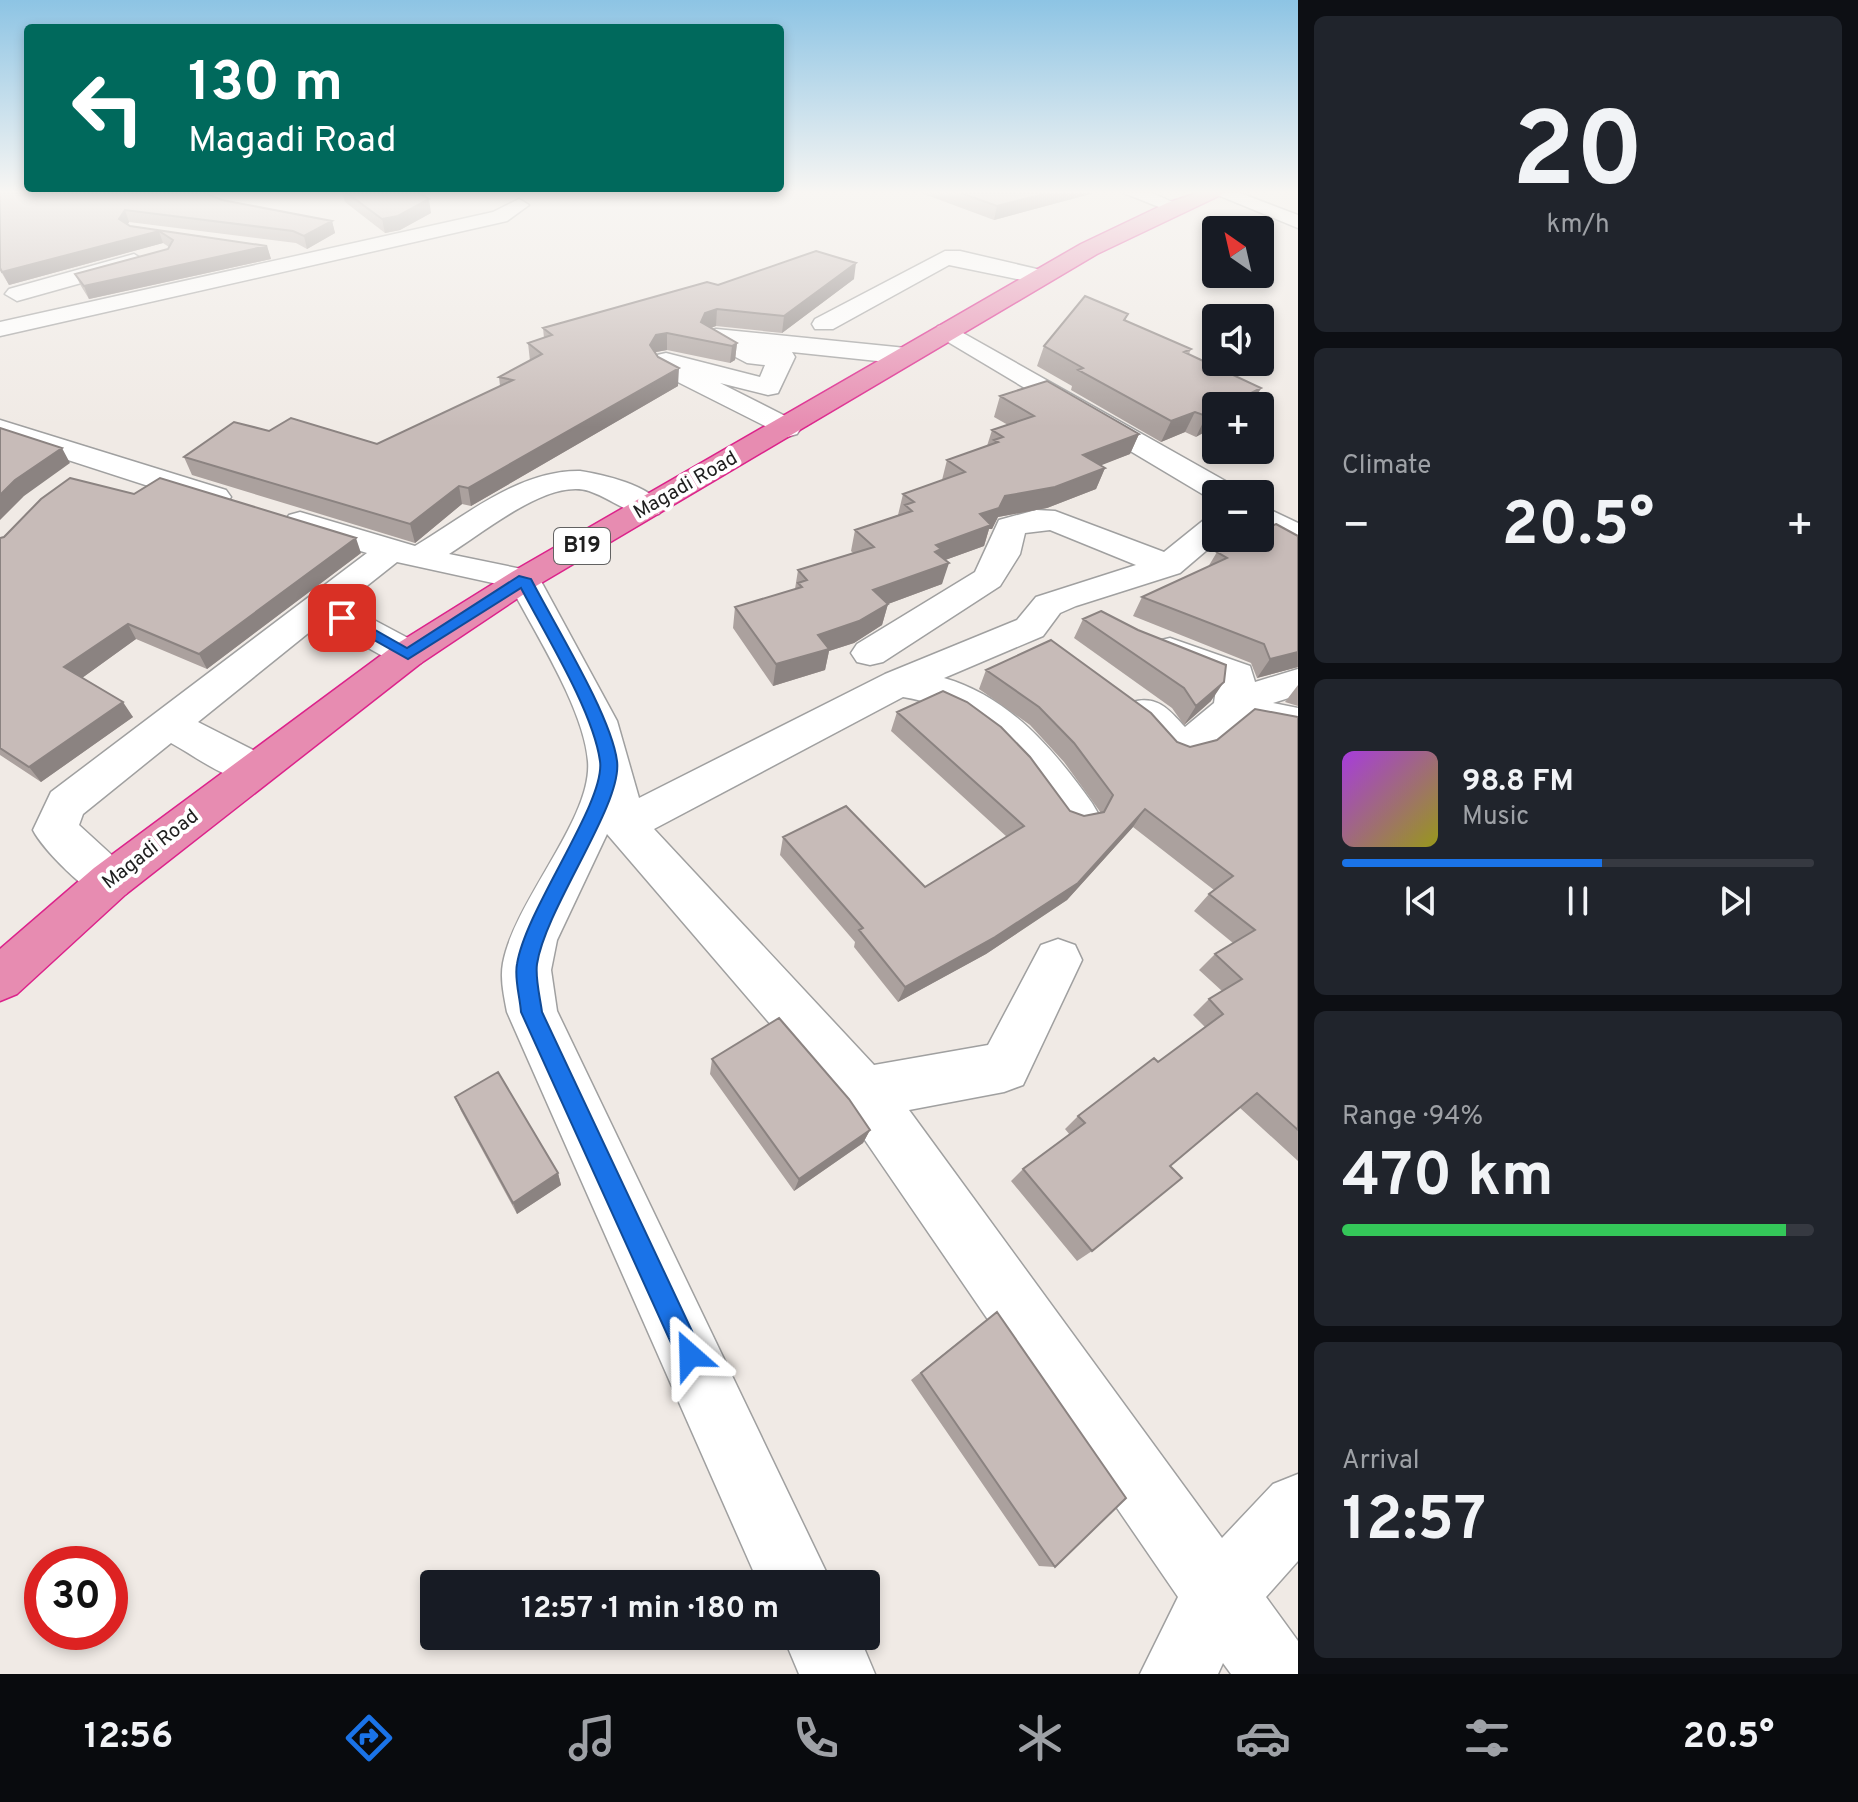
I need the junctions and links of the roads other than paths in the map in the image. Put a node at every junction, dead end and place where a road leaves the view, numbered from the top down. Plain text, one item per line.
1 (92, 271) edge
2 (259, 271) edge
3 (921, 271) edge
4 (1016, 271) edge
5 (1052, 271) edge
6 (1041, 277) junction
7 (8, 292) edge
8 (64, 315) junction
9 (824, 324) dead end
10 (0, 329) edge
11 (947, 331) junction
12 (906, 356) junction
13 (787, 428) junction
14 (0, 429) edge
15 (1202, 481) edge
16 (648, 507) junction
17 (1202, 538) edge
18 (405, 554) junction
19 (1168, 566) junction
20 (524, 579) junction
21 (988, 579) junction
22 (320, 606) junction
23 (1103, 618) edge
24 (1049, 619) junction
25 (1142, 639) edge
26 (870, 653) dead end
27 (408, 654) junction
28 (1298, 682) edge
29 (898, 683) junction
30 (1118, 692) edge
31 (1233, 709) junction
32 (1298, 722) edge
33 (168, 724) junction
34 (609, 762) junction
35 (254, 769) junction
36 (1077, 815) edge
37 (624, 825) junction
38 (110, 881) junction
39 (1058, 960) dead end
40 (0, 979) edge
41 (864, 1093) junction
42 (1298, 1509) edge
43 (790, 1570) edge
44 (1218, 1595) junction
45 (826, 1650) edge
46 (837, 1674) edge
47 (1178, 1674) edge
48 (1276, 1674) edge

1 - 7 street
2 - 8 street
3 - 9 street
4 - 6 street
5 - 6 highway, Magadi Road / B19
6 - 11 highway, Magadi Road / B19
7 - 8 street
8 - 10 street
11 - 12 highway, Magadi Road / B19
11 - 15 street
12 - 13 highway, Magadi Road / B19
12 - 13 street
13 - 16 highway, Magadi Road / B19
14 - 18 street
16 - 18 street
16 - 20 highway, Magadi Road / B19
17 - 19 street
18 - 20 street
18 - 22 street
19 - 21 street
19 - 24 street
20 - 27 highway, Magadi Road / B19
20 - 34 street
21 - 24 street
21 - 26 street
22 - 27 street
22 - 33 street
23 - 24 street
24 - 29 street
25 - 31 street
27 - 35 highway, Magadi Road / B19
28 - 31 street
29 - 36 street
29 - 37 street
30 - 31 street
31 - 32 street
33 - 35 street
33 - 38 street
34 - 37 street
34 - 43 street
35 - 38 highway, Magadi Road / B19
37 - 41 street
38 - 40 highway, Magadi Road / B19
39 - 41 street
41 - 44 street
42 - 44 street
44 - 47 street
44 - 48 street
45 - 46 street

